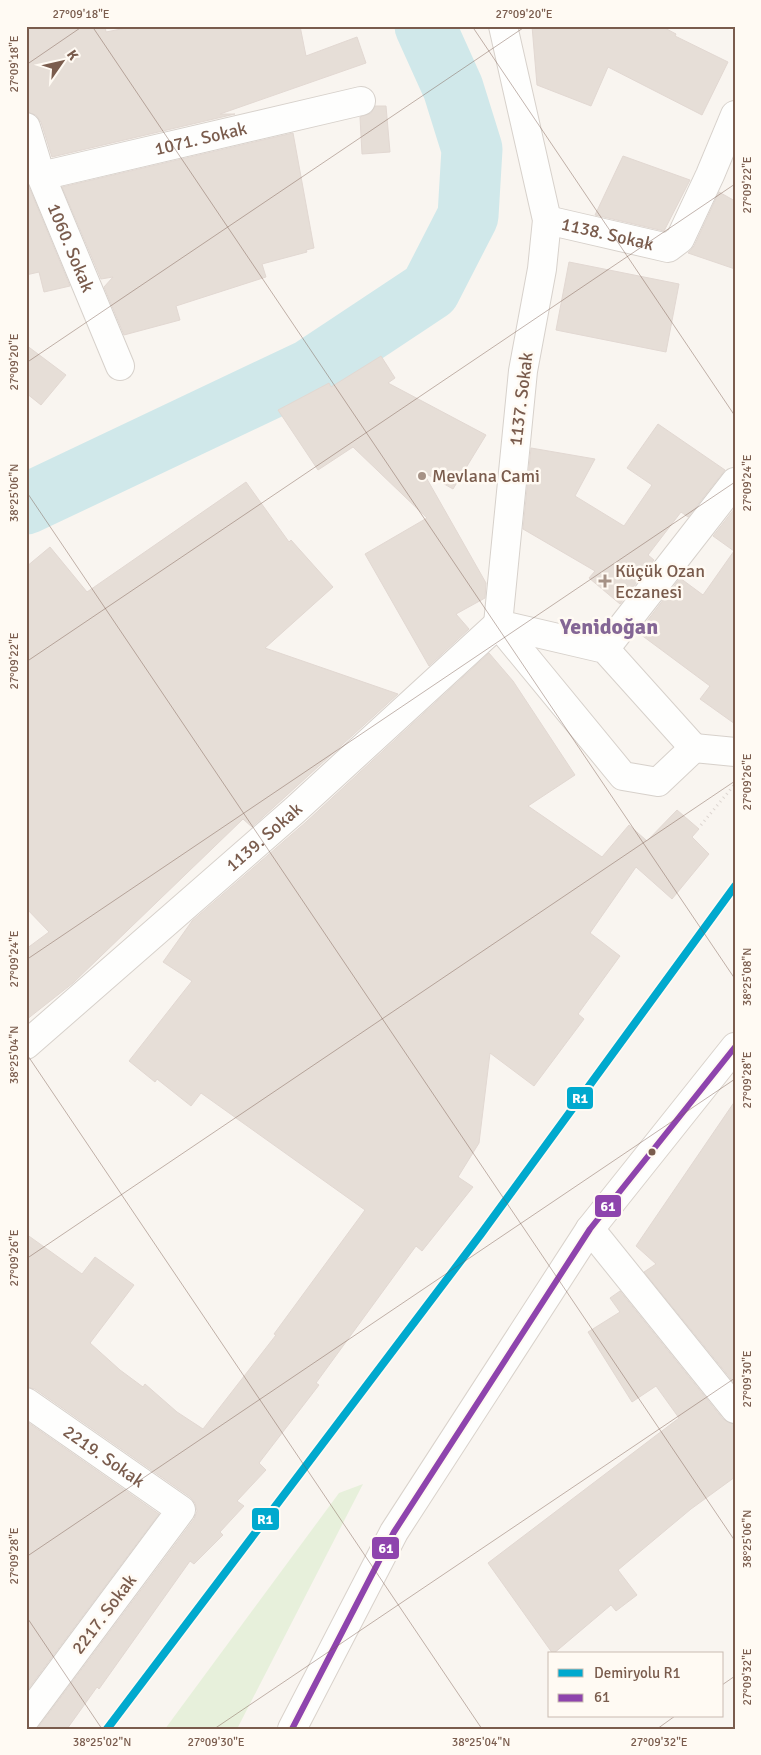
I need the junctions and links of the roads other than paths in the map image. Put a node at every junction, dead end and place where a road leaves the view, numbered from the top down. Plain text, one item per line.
1 (503, 26) edge
2 (362, 101) dead end
3 (735, 115) edge
4 (26, 127) edge
5 (41, 176) junction
6 (547, 220) junction
7 (120, 366) dead end
8 (735, 482) edge
9 (498, 624) junction
10 (605, 650) junction
11 (694, 748) junction
12 (735, 752) edge
13 (26, 1045) edge
14 (735, 1047) edge
15 (590, 1229) junction
16 (26, 1402) edge
17 (735, 1408) edge
18 (182, 1510) joint
19 (26, 1718) edge
20 (292, 1729) edge

1 - 6 street, 1137. Sokak
2 - 5 street, 1071. Sokak
3 - 6 street, 1138. Sokak
4 - 5 street, 1060. Sokak
5 - 7 street, 1060. Sokak
6 - 9 street, 1137. Sokak
8 - 10 street
9 - 10 street
9 - 11 street
9 - 13 street, 1139. Sokak
10 - 11 street
11 - 12 street
14 - 15 street
15 - 17 street
15 - 20 street
16 - 18 street, 2219. Sokak
18 - 19 street, 2217. Sokak

